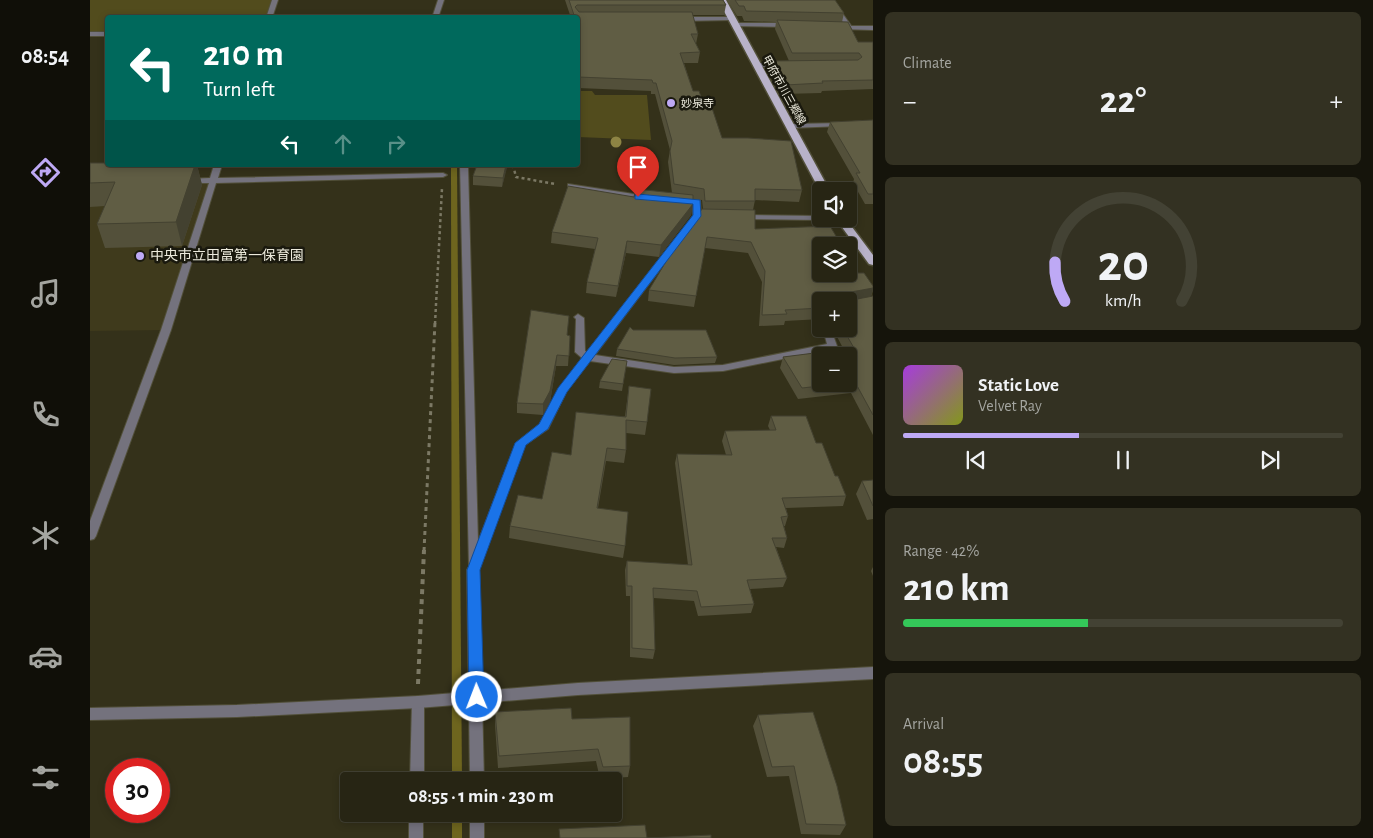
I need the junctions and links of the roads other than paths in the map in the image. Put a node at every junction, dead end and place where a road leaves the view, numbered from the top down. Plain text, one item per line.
1 (275, 0) edge
2 (441, 0) edge
3 (722, 0) edge
4 (830, 0) edge
5 (271, 15) edge
6 (436, 15) edge
7 (675, 19) edge
8 (733, 22) junction
9 (792, 26) edge
10 (830, 26) edge
11 (849, 27) junction
12 (873, 28) edge
13 (90, 34) edge
14 (105, 34) edge
15 (756, 65) junction
16 (786, 65) edge
17 (845, 125) edge
18 (790, 126) junction
19 (217, 167) edge
20 (464, 167) edge
21 (443, 175) road end
22 (213, 180) junction
23 (175, 181) edge
24 (820, 182) edge
25 (571, 186) edge
26 (658, 198) edge
27 (667, 200) edge
28 (697, 216) junction
29 (716, 216) edge
30 (735, 216) edge
31 (812, 218) edge
32 (847, 227) edge
33 (873, 262) edge
34 (578, 317) dead end
35 (829, 337) edge
36 (587, 357) junction
37 (90, 536) edge
38 (474, 570) junction
39 (873, 673) edge
40 (473, 698) junction
41 (418, 702) junction
42 (90, 714) edge
43 (417, 772) edge
44 (477, 772) edge
45 (416, 822) edge
46 (477, 822) edge
47 (416, 838) edge
48 (477, 838) edge

1 - 5 street
2 - 6 street
3 - 8 main road, 甲府市川三郷線
4 - 11 street
7 - 8 street
8 - 9 street
8 - 15 main road, 甲府市川三郷線
10 - 11 street
11 - 12 street
13 - 14 street
15 - 16 street
15 - 18 main road, 甲府市川三郷線
17 - 18 street
18 - 24 main road, 甲府市川三郷線
19 - 22 street
20 - 38 street
21 - 22 street
22 - 23 street
22 - 37 street
25 - 26 street
27 - 28 street
28 - 29 street
28 - 36 street
30 - 31 street
32 - 33 main road
34 - 36 street
35 - 36 street
36 - 38 street
38 - 40 street
39 - 40 street
40 - 41 street
40 - 44 street
41 - 42 street
41 - 43 street
45 - 47 street
46 - 48 street

